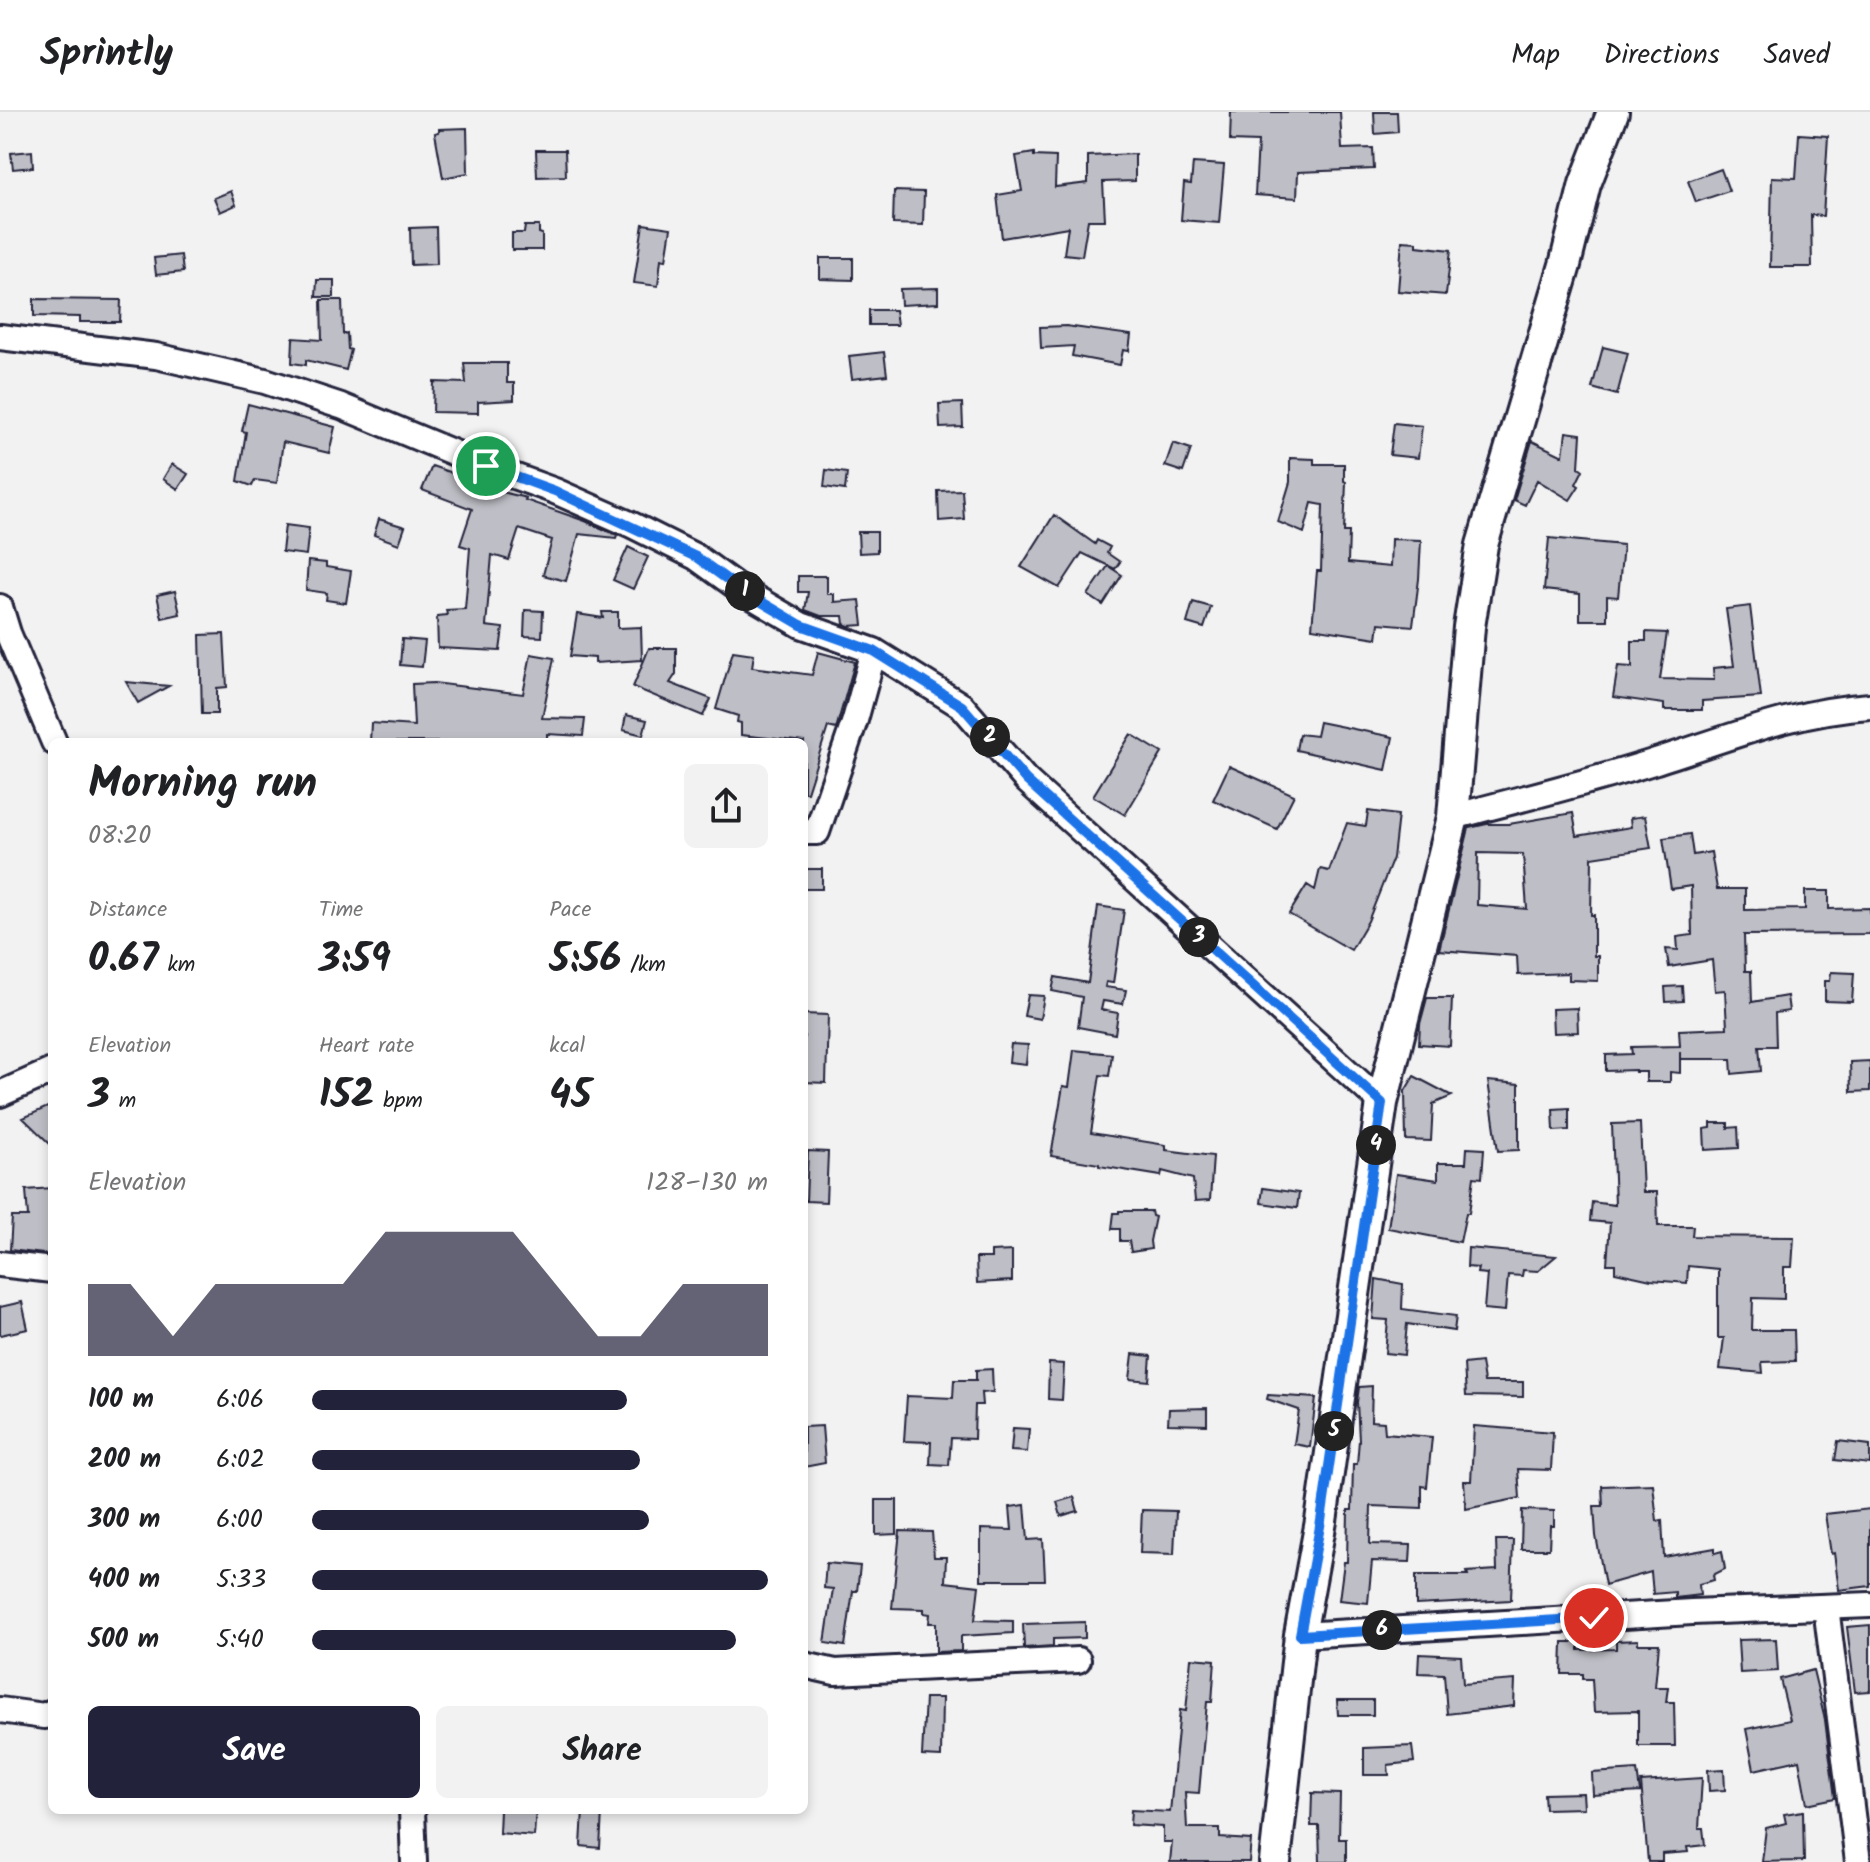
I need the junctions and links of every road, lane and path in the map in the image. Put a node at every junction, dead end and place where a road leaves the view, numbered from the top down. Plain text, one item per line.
1 (1613, 112) edge
2 (0, 337) edge
3 (0, 607) edge
4 (874, 651) junction
5 (1870, 706) edge
6 (52, 738) edge
7 (1453, 817) junction
8 (808, 832) edge
9 (48, 1073) edge
10 (0, 1094) edge
11 (1382, 1103) junction
12 (0, 1264) edge
13 (48, 1270) edge
14 (1870, 1605) edge
15 (1826, 1607) junction
16 (1300, 1635) junction
17 (1078, 1660) dead end
18 (808, 1666) edge
19 (0, 1710) edge
20 (48, 1714) edge
21 (412, 1814) edge
22 (414, 1862) edge
23 (1275, 1862) edge
24 (1858, 1862) edge

1 - 7 main road
2 - 4 street
3 - 6 street
4 - 8 street
4 - 11 street
5 - 7 street
7 - 11 main road
9 - 10 street
11 - 16 main road
12 - 13 street
14 - 15 street
15 - 16 street
15 - 24 street
16 - 23 main road
17 - 18 street
19 - 20 street
21 - 22 street

